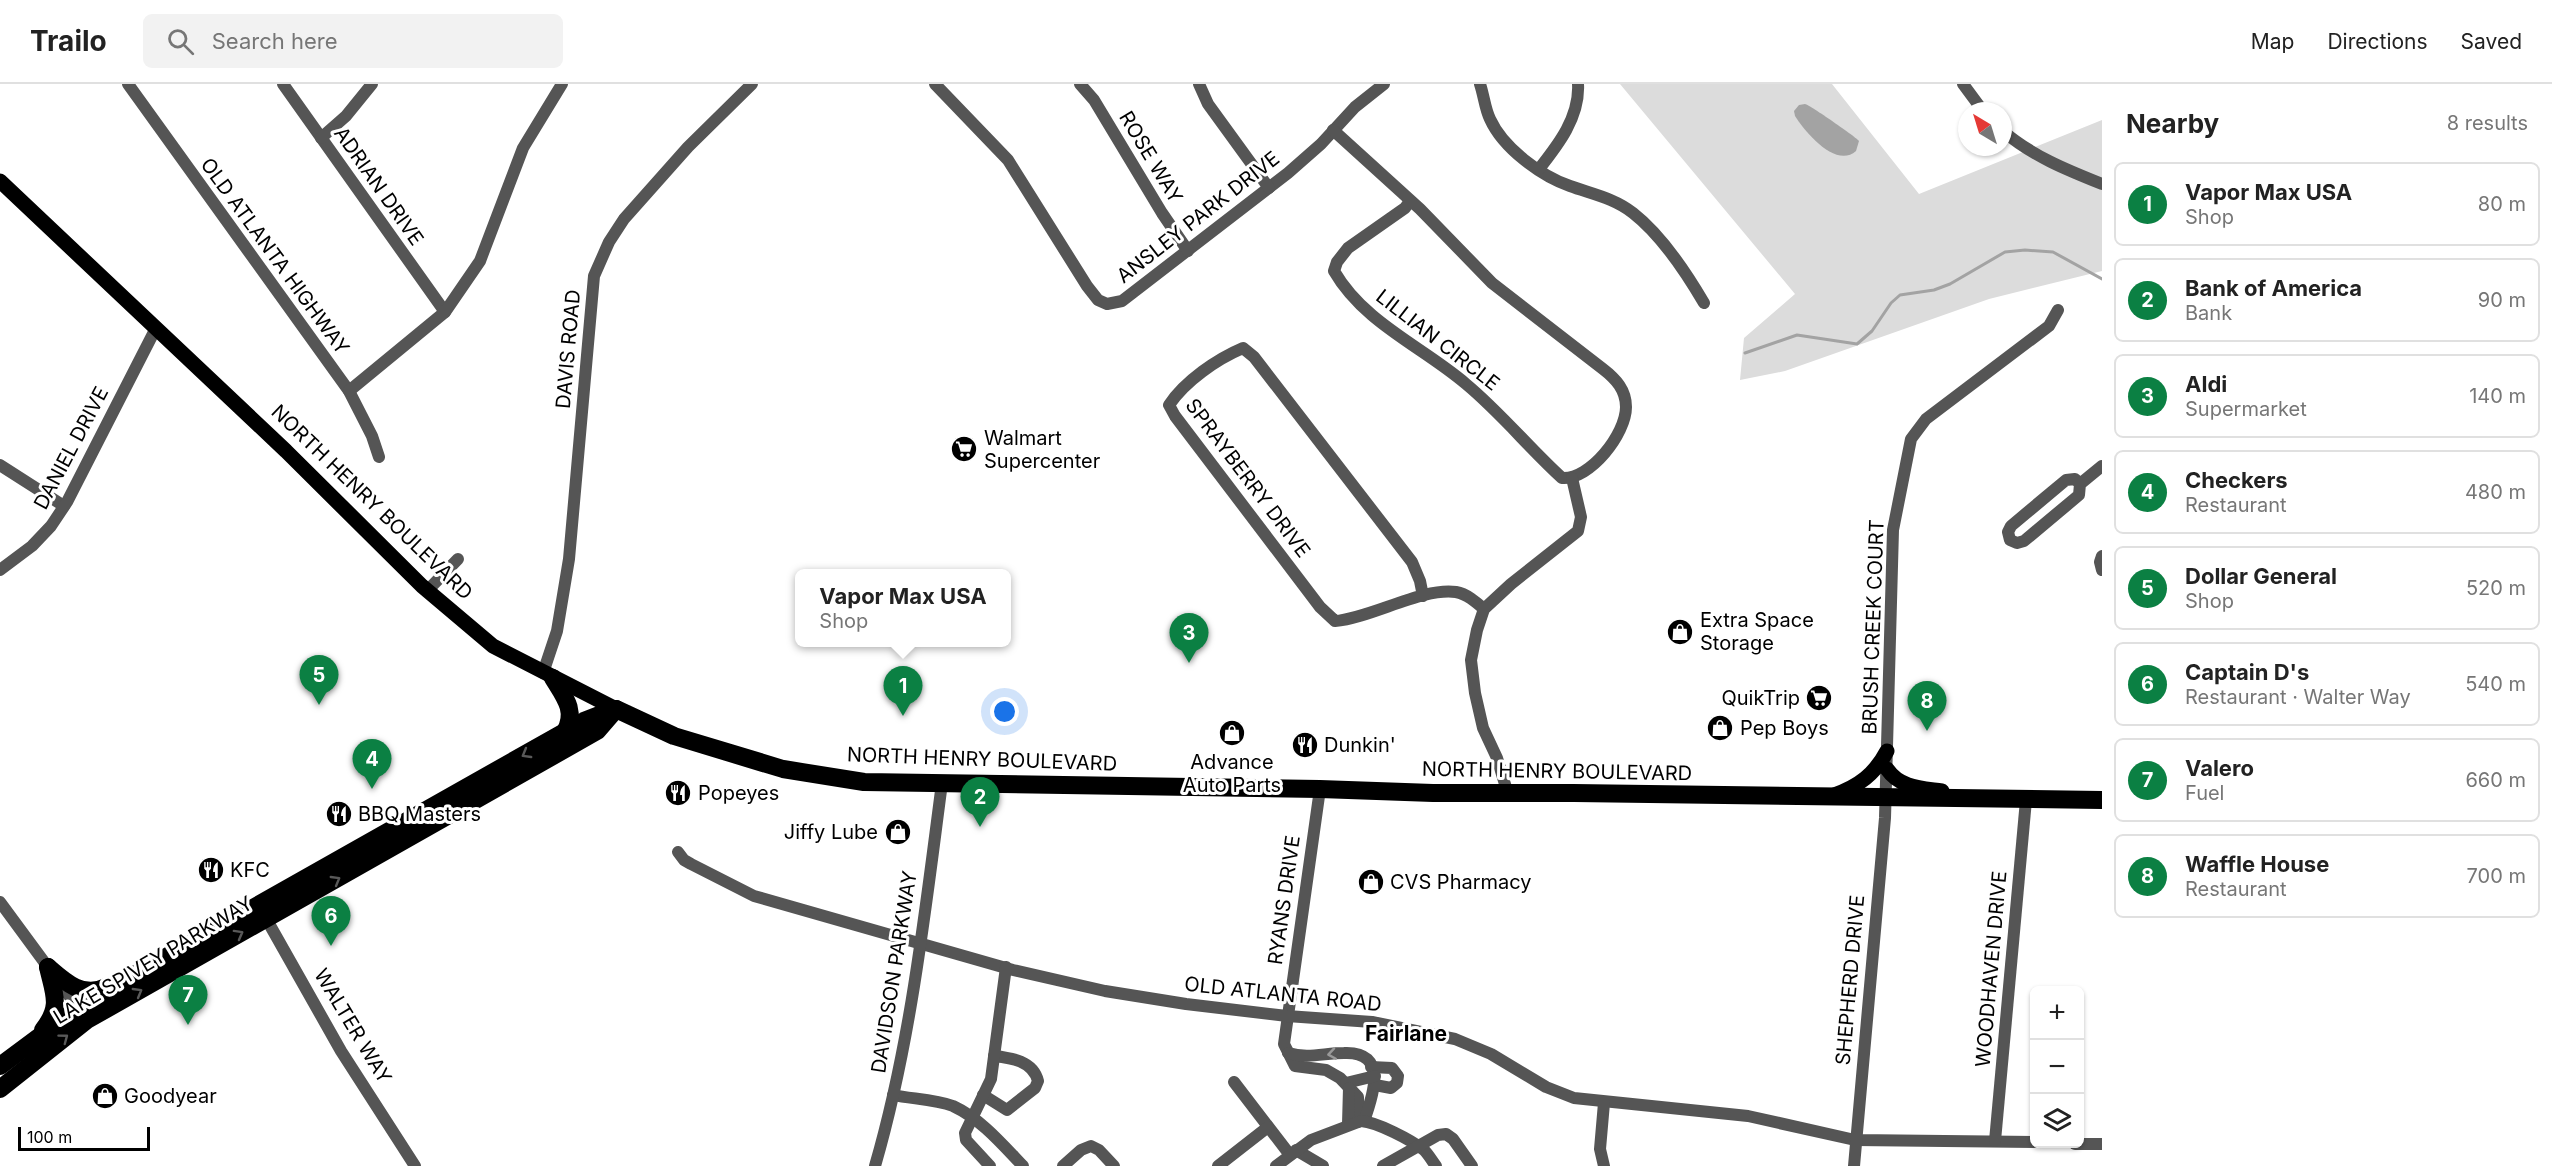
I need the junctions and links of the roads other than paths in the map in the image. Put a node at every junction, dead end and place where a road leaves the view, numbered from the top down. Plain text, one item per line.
1 (128, 84) edge
2 (283, 84) edge
3 (372, 84) edge
4 (562, 84) edge
5 (752, 84) edge
6 (935, 84) edge
7 (1080, 84) edge
8 (1199, 84) edge
9 (1384, 84) edge
10 (1480, 84) edge
11 (1578, 84) edge
12 (1963, 84) edge
13 (1976, 102) edge
14 (1333, 130) junction
15 (321, 138) junction
16 (2012, 139) edge
17 (1539, 169) junction
18 (0, 181) edge
19 (2102, 184) edge
20 (1269, 188) junction
21 (1410, 201) junction
22 (1188, 251) junction
23 (1704, 303) dead end
24 (2058, 310) dead end
25 (445, 312) junction
26 (156, 328) junction
27 (349, 391) junction
28 (379, 457) dead end
29 (0, 465) edge
30 (2102, 466) edge
31 (1572, 478) junction
32 (2080, 484) junction
33 (64, 506) junction
34 (2031, 509) junction
35 (2044, 524) junction
36 (2102, 556) edge
37 (458, 559) dead end
38 (0, 570) edge
39 (2102, 570) edge
40 (427, 591) junction
41 (1423, 596) junction
42 (1484, 609) junction
43 (548, 675) junction
44 (616, 709) junction
45 (565, 732) junction
46 (1887, 750) junction
47 (1887, 769) junction
48 (942, 783) junction
49 (1320, 789) junction
50 (1508, 794) junction
51 (1827, 798) junction
52 (1993, 798) junction
53 (1886, 799) junction
54 (2026, 800) junction
55 (2102, 800) edge
56 (678, 852) dead end
57 (0, 902) edge
58 (263, 912) junction
59 (12, 918) junction
60 (0, 927) edge
61 (920, 944) junction
62 (48, 967) junction
63 (1006, 968) junction
64 (144, 970) junction
65 (83, 1014) junction
66 (1287, 1016) junction
67 (38, 1037) junction
68 (1288, 1053) junction
69 (994, 1056) junction
70 (0, 1066) edge
71 (1374, 1076) junction
72 (1234, 1083) dead end
73 (1348, 1085) junction
74 (0, 1089) edge
75 (893, 1095) junction
76 (983, 1095) junction
77 (1604, 1103) junction
78 (971, 1118) junction
79 (1357, 1122) junction
80 (1268, 1126) junction
81 (1855, 1140) junction
82 (1995, 1141) junction
83 (2030, 1142) edge
84 (2084, 1143) edge
85 (2102, 1144) edge
86 (1419, 1147) junction
87 (1293, 1153) junction
88 (1221, 1165) edge
89 (415, 1166) edge
90 (875, 1166) edge
91 (990, 1166) edge
92 (1023, 1166) edge
93 (1063, 1166) edge
94 (1114, 1166) edge
95 (1276, 1166) edge
96 (1323, 1166) edge
97 (1383, 1166) edge
98 (1436, 1166) edge
99 (1472, 1166) edge
100 (1604, 1166) edge
101 (1854, 1166) edge

1 - 27 street, OLD ATLANTA HIGHWAY
2 - 15 street, ADRIAN DRIVE
3 - 15 street
4 - 25 street
5 - 43 street, DAVIS ROAD
6 - 22 street, ANSLEY PARK DRIVE
7 - 22 street, ROSE WAY
8 - 20 street
9 - 14 street, ANSLEY PARK DRIVE
10 - 17 street
11 - 17 street
12 - 13 street
14 - 20 street, ANSLEY PARK DRIVE
14 - 21 street
15 - 25 street, ADRIAN DRIVE
16 - 19 street
17 - 23 street
18 - 26 main road, NORTH HENRY BOULEVARD
20 - 22 street, ANSLEY PARK DRIVE
21 - 31 street
21 - 31 street, LILLIAN CIRCLE
24 - 46 street, BRUSH CREEK COURT
25 - 27 street
26 - 33 street, DANIEL DRIVE
26 - 40 main road, NORTH HENRY BOULEVARD
27 - 28 street, OLD ATLANTA HIGHWAY
29 - 33 street
30 - 32 street
31 - 42 street
32 - 34 street
32 - 35 street
33 - 38 street, DANIEL DRIVE
34 - 35 street
34 - 35 street
36 - 39 street
37 - 40 street
40 - 43 main road, NORTH HENRY BOULEVARD
41 - 41 street, SPRAYBERRY DRIVE
41 - 42 street, SPRAYBERRY DRIVE
42 - 50 street
43 - 44 main road, NORTH HENRY BOULEVARD
43 - 45 highway
44 - 45 highway, LAKE SPIVEY PARKWAY
44 - 48 highway, NORTH HENRY BOULEVARD
58 -> 44 highway, LAKE SPIVEY PARKWAY
45 -> 58 highway, LAKE SPIVEY PARKWAY
46 - 47 street, BRUSH CREEK COURT
46 - 51 main road
47 - 52 main road
47 - 53 street, BRUSH CREEK COURT
48 - 49 highway, NORTH HENRY BOULEVARD
48 - 61 street, DAVIDSON PARKWAY
49 - 50 highway, NORTH HENRY BOULEVARD
49 - 66 street, RYANS DRIVE
50 - 51 highway, NORTH HENRY BOULEVARD
51 - 53 highway, NORTH HENRY BOULEVARD
52 - 53 highway, NORTH HENRY BOULEVARD
52 - 54 highway, NORTH HENRY BOULEVARD
53 - 81 street, SHEPHERD DRIVE
54 - 55 highway, NORTH HENRY BOULEVARD
54 - 82 street, WOODHAVEN DRIVE
56 - 61 street, OLD ATLANTA ROAD
57 - 59 street
58 - 64 highway, LAKE SPIVEY PARKWAY
65 -> 58 highway, LAKE SPIVEY PARKWAY
58 - 89 street, WALTER WAY
59 - 60 street
59 - 62 street
61 - 63 street, OLD ATLANTA ROAD
61 - 75 street, DAVIDSON PARKWAY
62 - 64 highway
62 - 65 street
62 - 67 highway
63 - 66 street, OLD ATLANTA ROAD
63 - 69 street
64 - 65 highway, LAKE SPIVEY PARKWAY
65 - 67 highway, LAKE SPIVEY PARKWAY
74 -> 65 highway, LAKE SPIVEY PARKWAY
66 - 68 street, RYANS DRIVE
66 - 77 street, OLD ATLANTA ROAD
67 - 70 highway, LAKE SPIVEY PARKWAY
71 -> 68 street
68 - 73 street
69 - 76 street
69 - 76 street
71 - 73 street
71 - 79 street
72 - 80 street
73 - 79 street
75 - 78 street
75 - 90 street, DAVIDSON PARKWAY
76 - 78 street
77 - 81 street, OLD ATLANTA ROAD
77 - 100 street
78 - 91 street
78 - 92 street
79 - 86 street
79 - 87 street
80 - 87 street
80 - 88 street
81 - 82 street, OLD ATLANTA ROAD
81 - 101 street, SHEPHERD DRIVE
82 - 83 street, OLD ATLANTA ROAD
84 - 85 street
86 - 97 street
86 - 98 street
86 - 99 street
87 - 95 street
87 - 96 street
93 - 94 street

